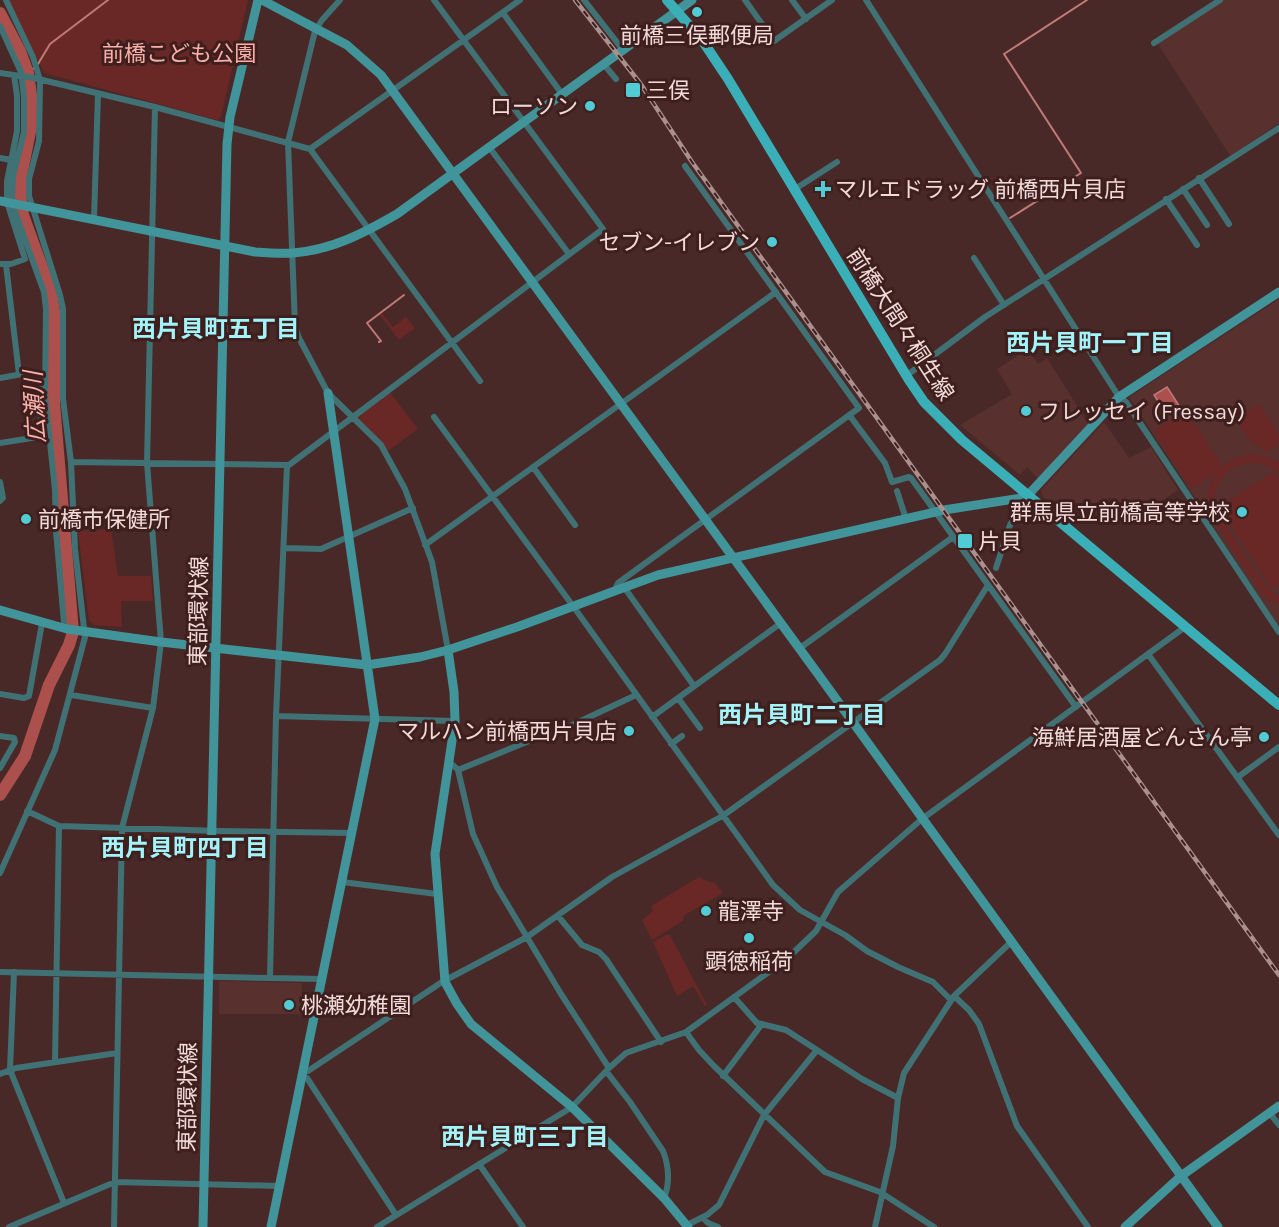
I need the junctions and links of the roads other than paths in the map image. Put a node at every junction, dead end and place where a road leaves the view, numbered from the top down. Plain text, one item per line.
1 (6, 0) edge
2 (260, 0) edge
3 (340, 0) edge
4 (434, 0) edge
5 (520, 0) edge
6 (584, 0) edge
7 (667, 0) edge
8 (692, 0) edge
9 (745, 0) edge
10 (792, 0) edge
11 (832, 0) edge
12 (866, 0) edge
13 (1220, 0) edge
14 (676, 12) junction
15 (503, 13) junction
16 (806, 19) junction
17 (0, 26) edge
18 (317, 27) junction
19 (464, 41) junction
20 (1154, 43) dead end
21 (623, 50) junction
22 (606, 67) dead end
23 (0, 73) edge
24 (14, 75) junction
25 (23, 76) junction
26 (37, 79) junction
27 (616, 79) dead end
28 (392, 90) junction
29 (98, 94) junction
30 (562, 94) junction
31 (155, 107) junction
32 (525, 122) junction
33 (228, 128) junction
34 (1279, 128) edge
35 (288, 142) junction
36 (489, 147) junction
37 (310, 149) junction
38 (0, 158) edge
39 (11, 160) junction
40 (837, 162) dead end
41 (685, 166) dead end
42 (452, 174) junction
43 (1199, 178) junction
44 (795, 189) junction
45 (1183, 189) junction
46 (1166, 199) junction
47 (10, 203) edge
48 (29, 206) junction
49 (94, 219) junction
50 (1229, 224) dead end
51 (1207, 225) dead end
52 (370, 230) junction
53 (152, 232) junction
54 (224, 244) junction
55 (1197, 244) dead end
56 (292, 253) junction
57 (569, 254) junction
58 (974, 258) dead end
59 (3, 264) edge
60 (1043, 279) junction
61 (532, 282) junction
62 (776, 292) junction
63 (1279, 292) edge
64 (1004, 305) junction
65 (451, 342) junction
66 (19, 374) junction
67 (906, 376) junction
68 (0, 378) edge
69 (480, 381) dead end
70 (328, 393) junction
71 (1119, 397) junction
72 (621, 404) junction
73 (850, 416) junction
74 (434, 417) dead end
75 (352, 419) junction
76 (334, 431) junction
77 (0, 443) edge
78 (71, 462) junction
79 (147, 463) junction
80 (220, 464) junction
81 (287, 466) junction
82 (533, 467) junction
83 (0, 482) edge
84 (897, 490) dead end
85 (1025, 496) junction
86 (492, 497) junction
87 (0, 501) edge
88 (413, 508) junction
89 (935, 513) junction
90 (706, 519) junction
91 (906, 519) junction
92 (575, 525) dead end
93 (349, 536) junction
94 (953, 537) junction
95 (425, 545) junction
96 (284, 548) junction
97 (734, 558) junction
98 (996, 568) dead end
99 (988, 585) junction
100 (620, 589) junction
101 (573, 606) junction
102 (0, 610) edge
103 (42, 623) junction
104 (782, 623) junction
105 (66, 626) junction
106 (1185, 627) junction
107 (81, 631) junction
108 (1279, 632) edge
109 (161, 642) junction
110 (217, 647) junction
111 (800, 648) junction
112 (448, 650) junction
113 (278, 654) junction
114 (1148, 654) junction
115 (367, 665) junction
116 (694, 686) junction
117 (0, 694) edge
118 (71, 695) junction
119 (636, 695) junction
120 (678, 698) junction
121 (1279, 705) edge
122 (1076, 707) junction
123 (153, 708) junction
124 (276, 716) junction
125 (652, 717) junction
126 (375, 719) junction
127 (455, 721) junction
128 (854, 723) junction
129 (700, 728) dead end
130 (0, 736) edge
131 (682, 736) dead end
132 (671, 744) junction
133 (1279, 747) edge
134 (448, 766) junction
135 (0, 768) edge
136 (458, 771) junction
137 (1238, 777) junction
138 (27, 811) junction
139 (724, 815) junction
140 (922, 819) junction
141 (58, 826) junction
142 (122, 828) junction
143 (213, 831) junction
144 (273, 832) junction
145 (352, 833) junction
146 (1279, 835) edge
147 (0, 873) edge
148 (342, 882) junction
149 (437, 894) junction
150 (558, 916) junction
151 (821, 922) junction
152 (527, 937) junction
153 (1011, 942) junction
154 (0, 972) edge
155 (14, 972) junction
156 (56, 973) junction
157 (120, 974) junction
158 (210, 977) junction
159 (270, 978) junction
160 (322, 979) junction
161 (445, 982) junction
162 (735, 997) junction
163 (952, 998) junction
164 (762, 1024) junction
165 (686, 1032) junction
166 (661, 1042) junction
167 (817, 1050) junction
168 (117, 1053) junction
169 (55, 1062) junction
170 (608, 1069) junction
171 (10, 1070) junction
172 (0, 1074) edge
173 (303, 1074) junction
174 (723, 1076) junction
175 (898, 1098) junction
176 (1279, 1106) edge
177 (572, 1107) junction
178 (1268, 1114) junction
179 (764, 1115) junction
180 (1279, 1125) edge
181 (479, 1164) junction
182 (1181, 1176) junction
183 (115, 1182) junction
184 (205, 1183) junction
185 (280, 1186) junction
186 (883, 1194) junction
187 (664, 1198) junction
188 (64, 1203) junction
189 (396, 1215) junction
190 (703, 1218) junction
191 (687, 1226) edge
192 (9, 1227) edge
193 (114, 1227) edge
194 (204, 1227) edge
195 (271, 1227) edge
196 (377, 1227) edge
197 (523, 1227) edge
198 (718, 1227) edge
199 (874, 1227) edge
200 (934, 1227) edge
201 (1088, 1227) edge
202 (1125, 1227) edge
203 (1218, 1227) edge

1 - 26 street
2 - 18 street
2 - 33 street, 東部環状線
3 - 18 street
4 - 19 street
5 - 15 street
6 - 21 street
7 - 14 main road, 前橋大間々桐生線
8 - 14 street
9 - 16 street
10 - 16 street
11 - 16 street
12 - 60 street
13 - 20 street
14 - 21 street
14 - 44 main road, 前橋大間々桐生線
15 - 19 street
15 - 30 street
17 - 25 street
18 - 28 street
18 - 35 street
19 - 28 street
19 - 32 street
21 - 30 street
22 - 27 street
23 - 24 street
24 - 25 street
24 - 39 street
25 - 26 street
25 - 47 street
26 - 29 street
26 - 48 street
28 - 37 street
28 - 42 street
29 - 31 street
29 - 49 street
30 - 32 street
31 - 33 street
31 - 53 street
32 - 36 street
32 - 57 street
33 - 35 street
33 - 54 street, 東部環状線
34 - 43 street
35 - 37 street
35 - 56 street
36 - 42 street
36 - 57 street
37 - 52 street
38 - 39 street
39 - 47 street
40 - 44 street
41 - 62 street
42 - 52 street
42 - 61 street
43 - 45 street
43 - 50 street
44 - 67 main road, 前橋大間々桐生線
45 - 46 street
45 - 51 street
46 - 55 street
46 - 60 street
47 - 48 street
47 - 59 street
47 - 105 street
48 - 49 street
48 - 78 street
49 - 53 street
52 - 56 street
52 - 65 street
53 - 54 street
53 - 79 street
54 - 56 street
54 - 80 street, 東部環状線
56 - 70 street
57 - 61 street
58 - 64 street
59 - 66 street
60 - 64 street
60 - 71 street
61 - 65 street
61 - 72 street
62 - 72 street
62 - 73 street
63 - 71 street
64 - 67 street
65 - 69 street
65 - 75 street
66 - 68 street
66 - 77 street
67 - 85 main road, 前橋大間々桐生線
70 - 75 street
70 - 76 street
71 - 85 street
71 - 108 street
72 - 82 street
72 - 90 street
73 - 89 street
73 - 90 street
74 - 86 street
75 - 76 street
75 - 88 street
76 - 81 street
76 - 93 street
78 - 79 street
78 - 107 street
79 - 80 street
79 - 109 street
80 - 81 street
80 - 110 street, 東部環状線
81 - 96 street
82 - 86 street
82 - 92 street
83 - 87 street
84 - 91 street
85 - 89 street
85 - 98 street
85 - 106 main road, 前橋大間々桐生線
86 - 95 street
86 - 101 street
88 - 93 street
88 - 95 street
89 - 91 street
89 - 94 street
90 - 97 street
90 - 100 street
91 - 97 street
93 - 96 street
93 - 115 street
94 - 99 street
94 - 111 street
95 - 112 street
96 - 113 street
97 - 100 street
97 - 104 street
99 - 122 street
99 - 128 street
100 - 101 street
100 - 116 street
101 - 112 street
101 - 119 street
102 - 103 street
103 - 105 street
103 - 117 street
104 - 111 street
104 - 116 street
105 - 107 street
106 - 114 street
106 - 121 main road, 前橋大間々桐生線
107 - 109 street
107 - 118 street
109 - 110 street
109 - 123 street
110 - 113 street
110 - 143 street, 東部環状線
111 - 128 street
112 - 115 street
112 - 127 street
113 - 115 street
113 - 124 street
114 - 122 street
114 - 137 street
115 - 126 street
116 - 120 street
118 - 123 street
118 - 138 street
119 - 125 street
119 - 136 street
120 - 125 street
120 - 129 street
122 - 140 street
123 - 142 street
124 - 126 street
124 - 144 street
125 - 132 street
126 - 127 street
126 - 145 street
127 - 134 street
128 - 139 street
128 - 140 street
130 - 135 street
131 - 132 street
132 - 139 street
133 - 137 street
134 - 136 street
134 - 149 street
136 - 152 street
137 - 146 street
138 - 141 street
138 - 147 street
139 - 150 street
139 - 151 street
140 - 151 street
140 - 153 street
141 - 142 street
141 - 156 street
142 - 143 street
142 - 157 street
143 - 144 street
143 - 158 street, 東部環状線
144 - 145 street
144 - 159 street
145 - 148 street
148 - 149 street
148 - 160 street
149 - 161 street
150 - 152 street
150 - 166 street
151 - 162 street
151 - 163 street
152 - 161 street
152 - 170 street
153 - 163 street
153 - 182 street
154 - 155 street
155 - 156 street
155 - 171 street
156 - 157 street
156 - 169 street
157 - 158 street
157 - 168 street
158 - 159 street
158 - 184 street, 東部環状線
159 - 160 street
160 - 173 street
161 - 173 street
161 - 177 street
162 - 164 street
162 - 165 street
163 - 175 street
163 - 201 street
164 - 167 street
164 - 174 street
165 - 166 street
165 - 174 street
166 - 170 street
167 - 175 street
167 - 179 street
168 - 169 street
168 - 183 street
169 - 171 street
170 - 177 street
170 - 187 street
171 - 172 street
171 - 188 street
173 - 185 street
173 - 189 street
174 - 179 street
175 - 186 street
176 - 178 street
177 - 181 street
177 - 187 street
178 - 180 street
178 - 182 street
179 - 186 street
179 - 190 street
181 - 189 street
181 - 197 street
182 - 202 street
182 - 203 street
183 - 184 street
183 - 188 street
183 - 193 street
184 - 185 street
184 - 194 street, 東部環状線
185 - 195 street
186 - 199 street
186 - 200 street
187 - 191 street
188 - 192 street
189 - 196 street
190 - 191 street
190 - 198 street

